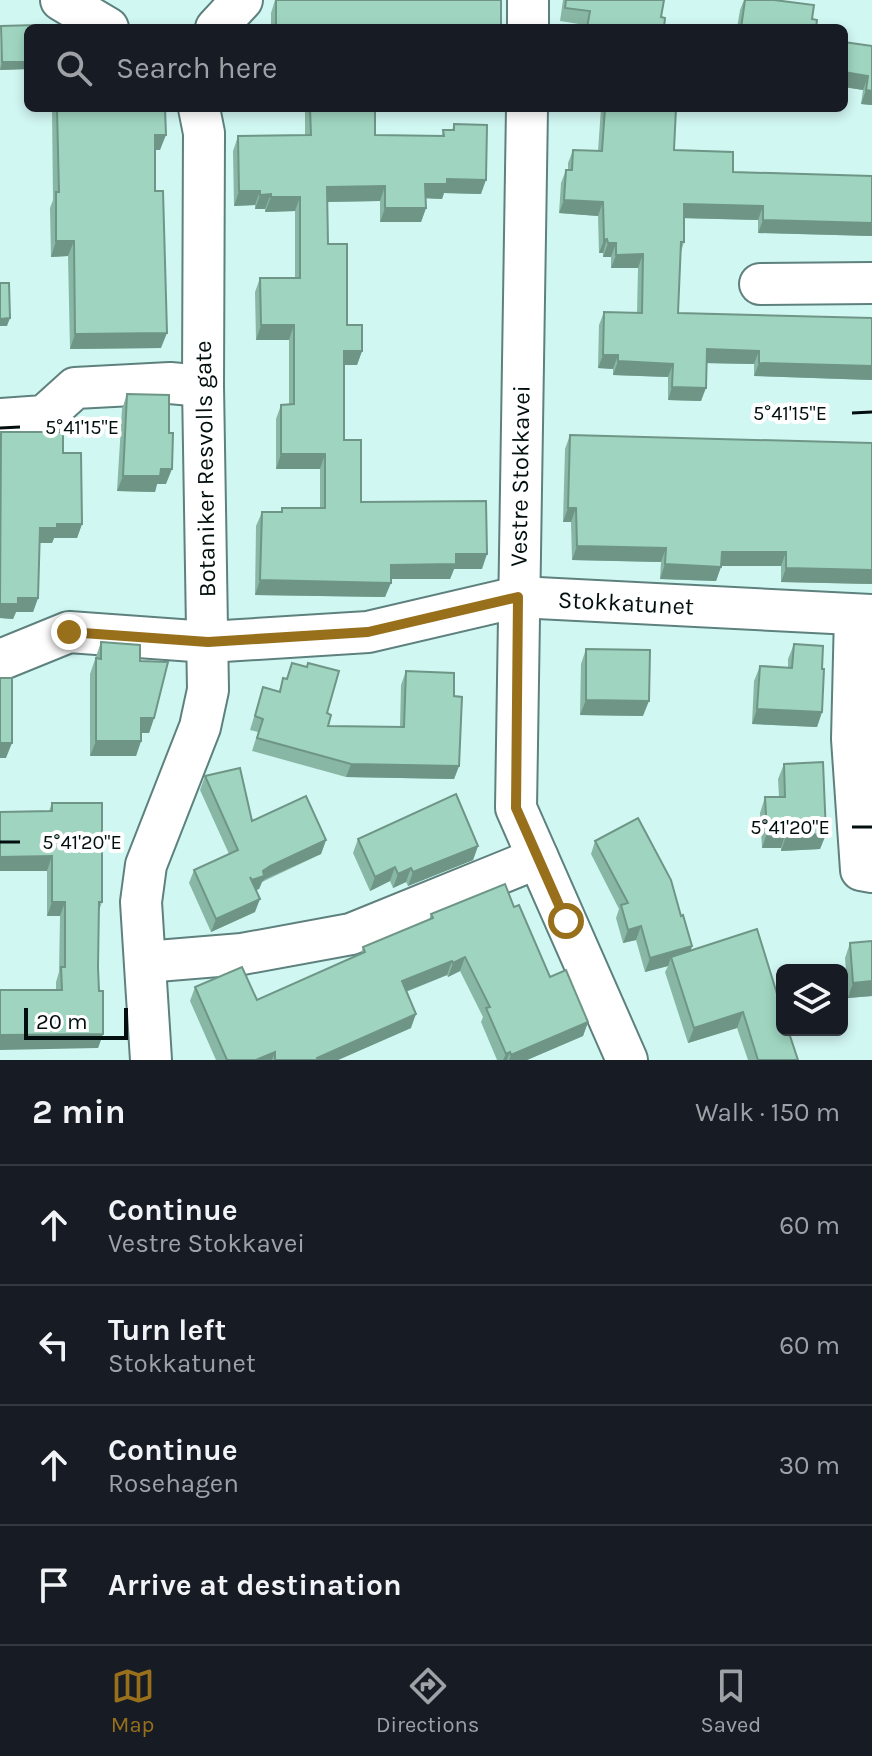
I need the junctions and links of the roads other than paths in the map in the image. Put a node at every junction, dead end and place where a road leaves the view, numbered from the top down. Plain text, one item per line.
1 (61, 0) edge
2 (242, 0) edge
3 (528, 0) edge
4 (101, 24) edge
5 (220, 24) edge
6 (528, 24) edge
7 (200, 112) edge
8 (527, 112) edge
9 (872, 283) edge
10 (760, 284) dead end
11 (203, 386) junction
12 (0, 419) edge
13 (518, 597) junction
14 (864, 615) edge
15 (208, 642) junction
16 (0, 660) edge
17 (538, 858) junction
18 (872, 872) edge
19 (145, 962) junction
20 (151, 1060) edge
21 (627, 1060) edge

1 - 4 street
2 - 5 street
3 - 6 street
7 - 11 street, Botaniker Resvolls gate
8 - 13 street, Vestre Stokkavei
9 - 10 street
11 - 12 street
11 - 15 street, Botaniker Resvolls gate
13 - 14 street, Stokkatunet
13 - 15 street, Stokkatunet
13 - 17 street, Vestre Stokkavei
14 - 18 street, Stokkatunet
15 - 16 street, Stokkatunet
15 - 19 street, Botaniker Resvolls gate
17 - 19 street
17 - 21 street, Vestre Stokkavei
19 - 20 street, Botaniker Resvolls gate

